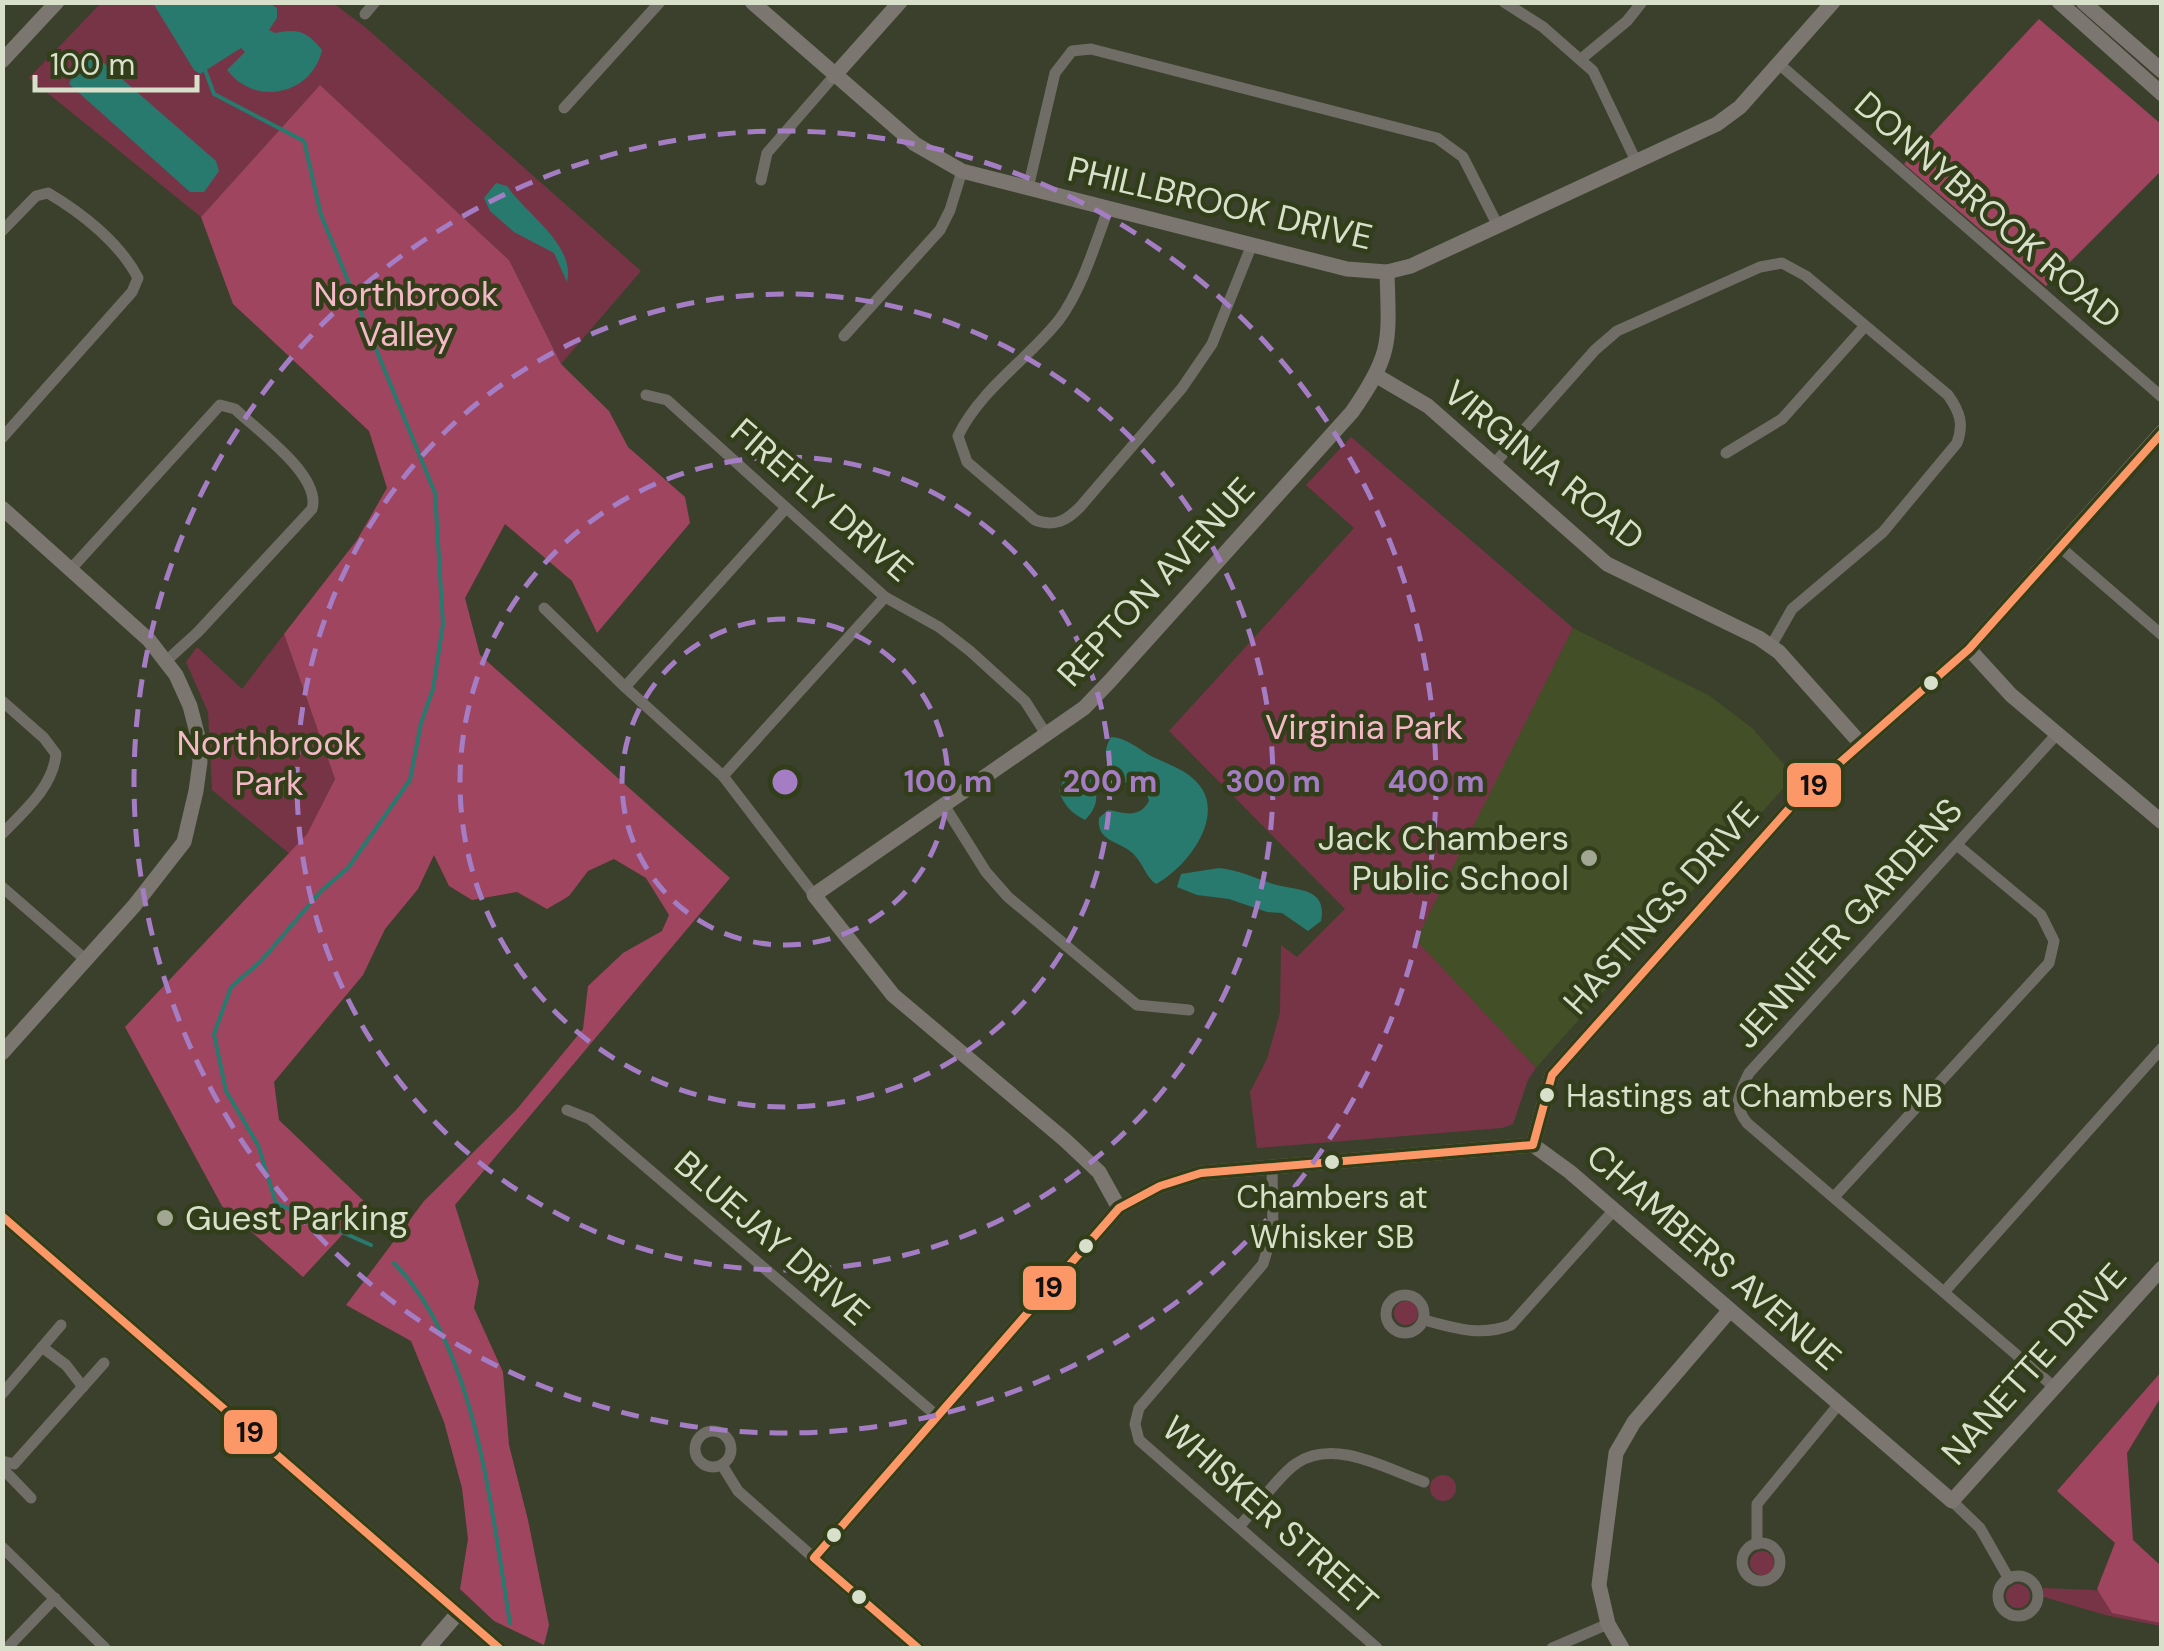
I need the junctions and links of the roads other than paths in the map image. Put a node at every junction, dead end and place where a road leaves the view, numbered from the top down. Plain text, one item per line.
1 (57, 2) edge
2 (376, 2) edge
3 (660, 2) edge
4 (752, 2) edge
5 (900, 2) edge
6 (1504, 2) edge
7 (1642, 2) edge
8 (1833, 2) edge
9 (2059, 2) edge
10 (2084, 2) edge
11 (364, 14) dead end
12 (1581, 59) junction
13 (2, 60) edge
14 (1778, 64) junction
15 (2162, 71) edge
16 (834, 76) junction
17 (2162, 94) edge
18 (564, 108) dead end
19 (1636, 160) junction
20 (962, 171) junction
21 (760, 180) dead end
22 (1028, 188) junction
23 (1109, 207) junction
24 (1498, 224) junction
25 (2, 231) edge
26 (1251, 247) junction
27 (1387, 272) junction
28 (1865, 326) junction
29 (844, 336) dead end
30 (1377, 376) junction
31 (646, 395) dead end
32 (2162, 398) edge
33 (2162, 432) edge
34 (2, 438) edge
35 (1726, 453) dead end
36 (1494, 464) junction
37 (2, 508) edge
38 (786, 508) junction
39 (2060, 548) junction
40 (70, 570) junction
41 (885, 597) junction
42 (544, 608) dead end
43 (2162, 635) edge
44 (1771, 646) junction
45 (1968, 649) junction
46 (166, 661) junction
47 (625, 688) junction
48 (2, 701) edge
49 (1046, 734) junction
50 (2056, 735) junction
51 (1861, 744) junction
52 (724, 776) junction
53 (944, 805) junction
54 (2162, 822) edge
55 (2, 834) edge
56 (1957, 844) junction
57 (2, 887) edge
58 (814, 895) junction
59 (86, 960) junction
60 (1190, 1010) dead end
61 (2162, 1048) edge
62 (2, 1053) edge
63 (567, 1110) dead end
64 (1532, 1145) junction
65 (1272, 1166) junction
66 (1834, 1197) junction
67 (1120, 1208) junction
68 (1614, 1210) junction
69 (2, 1216) edge
70 (2162, 1268) edge
71 (1944, 1292) junction
72 (1730, 1310) junction
73 (1424, 1320) dead end
74 (61, 1325) dead end
75 (42, 1347) junction
76 (104, 1363) dead end
77 (83, 1387) junction
78 (2054, 1387) junction
79 (2, 1394) edge
80 (1840, 1404) junction
81 (937, 1416) junction
82 (2, 1465) edge
83 (722, 1465) dead end
84 (1424, 1482) dead end
85 (31, 1498) dead end
86 (1952, 1500) junction
87 (1239, 1527) junction
88 (1757, 1544) dead end
89 (2, 1547) edge
90 (814, 1558) junction
91 (2010, 1578) dead end
92 (55, 1598) junction
93 (458, 1613) junction
94 (1608, 1624) junction
95 (1360, 1642) edge
96 (7, 1648) edge
97 (106, 1648) edge
98 (428, 1648) edge
99 (499, 1648) edge
100 (918, 1648) edge
101 (1377, 1648) edge
102 (1552, 1648) edge
103 (1622, 1648) edge

1 - 13 street
2 - 11 street
3 - 18 street
4 - 16 street, PHILLBROOK DRIVE
5 - 16 street
6 - 12 street
7 - 12 street
8 - 14 street, PHILLBROOK DRIVE
9 - 17 street
10 - 15 street
12 - 19 street
14 - 19 street, PHILLBROOK DRIVE
14 - 32 street, DONNYBROOK ROAD
16 - 20 street, PHILLBROOK DRIVE
16 - 21 street
19 - 24 street, PHILLBROOK DRIVE
20 - 22 street, PHILLBROOK DRIVE
20 - 29 street
22 - 23 street, PHILLBROOK DRIVE
22 - 24 street
23 - 26 street, PHILLBROOK DRIVE
23 - 26 street
24 - 27 street, PHILLBROOK DRIVE
25 - 34 street
26 - 27 street, PHILLBROOK DRIVE
27 - 30 street, REPTON AVENUE
28 - 35 street
28 - 36 street
28 - 44 street
30 - 36 street, VIRGINIA ROAD
30 - 49 street, REPTON AVENUE
31 - 38 street, FIREFLY DRIVE
33 - 39 street, HASTINGS DRIVE
36 - 44 street, VIRGINIA ROAD
37 - 40 street
38 - 41 street, FIREFLY DRIVE
38 - 47 street
39 - 43 street
39 - 45 street, HASTINGS DRIVE
40 - 46 street
40 - 46 street
41 - 49 street, FIREFLY DRIVE
41 - 52 street
42 - 47 street
44 - 51 street, VIRGINIA ROAD
45 - 50 street
45 - 51 street, HASTINGS DRIVE
46 - 59 street
47 - 52 street
48 - 55 street
49 - 53 street, REPTON AVENUE
50 - 54 street
50 - 56 street, JENNIFER GARDENS
51 - 64 street, HASTINGS DRIVE
52 - 58 street
53 - 58 street, REPTON AVENUE
53 - 60 street
56 - 66 street
56 - 66 street, JENNIFER GARDENS
57 - 59 street
58 - 67 street
59 - 62 street
61 - 71 street
63 - 81 street, BLUEJAY DRIVE
64 - 65 street, CHAMBERS AVENUE
64 - 68 street, CHAMBERS AVENUE
65 - 67 street, CHAMBERS AVENUE
65 - 87 street, WHISKER STREET
66 - 71 street, JENNIFER GARDENS
67 - 81 street, CHAMBERS AVENUE
68 - 72 street, CHAMBERS AVENUE
68 - 73 street
69 - 93 street
70 - 78 street, NANETTE DRIVE
71 - 78 street, JENNIFER GARDENS
72 - 80 street, CHAMBERS AVENUE
72 - 94 street
74 - 75 street
75 - 77 street
75 - 79 street
76 - 77 street
77 - 82 street
78 - 86 street, NANETTE DRIVE
80 - 86 street, CHAMBERS AVENUE
80 - 88 street
81 - 90 street, CHAMBERS AVENUE
82 - 85 street
83 - 90 street
84 - 87 street
86 - 91 street, CHAMBERS AVENUE
87 - 95 street, WHISKER STREET
89 - 92 street
90 - 100 street
92 - 96 street
92 - 97 street
93 - 98 street
93 - 99 street
94 - 102 street
94 - 103 street
95 - 101 street, WHISKER STREET

